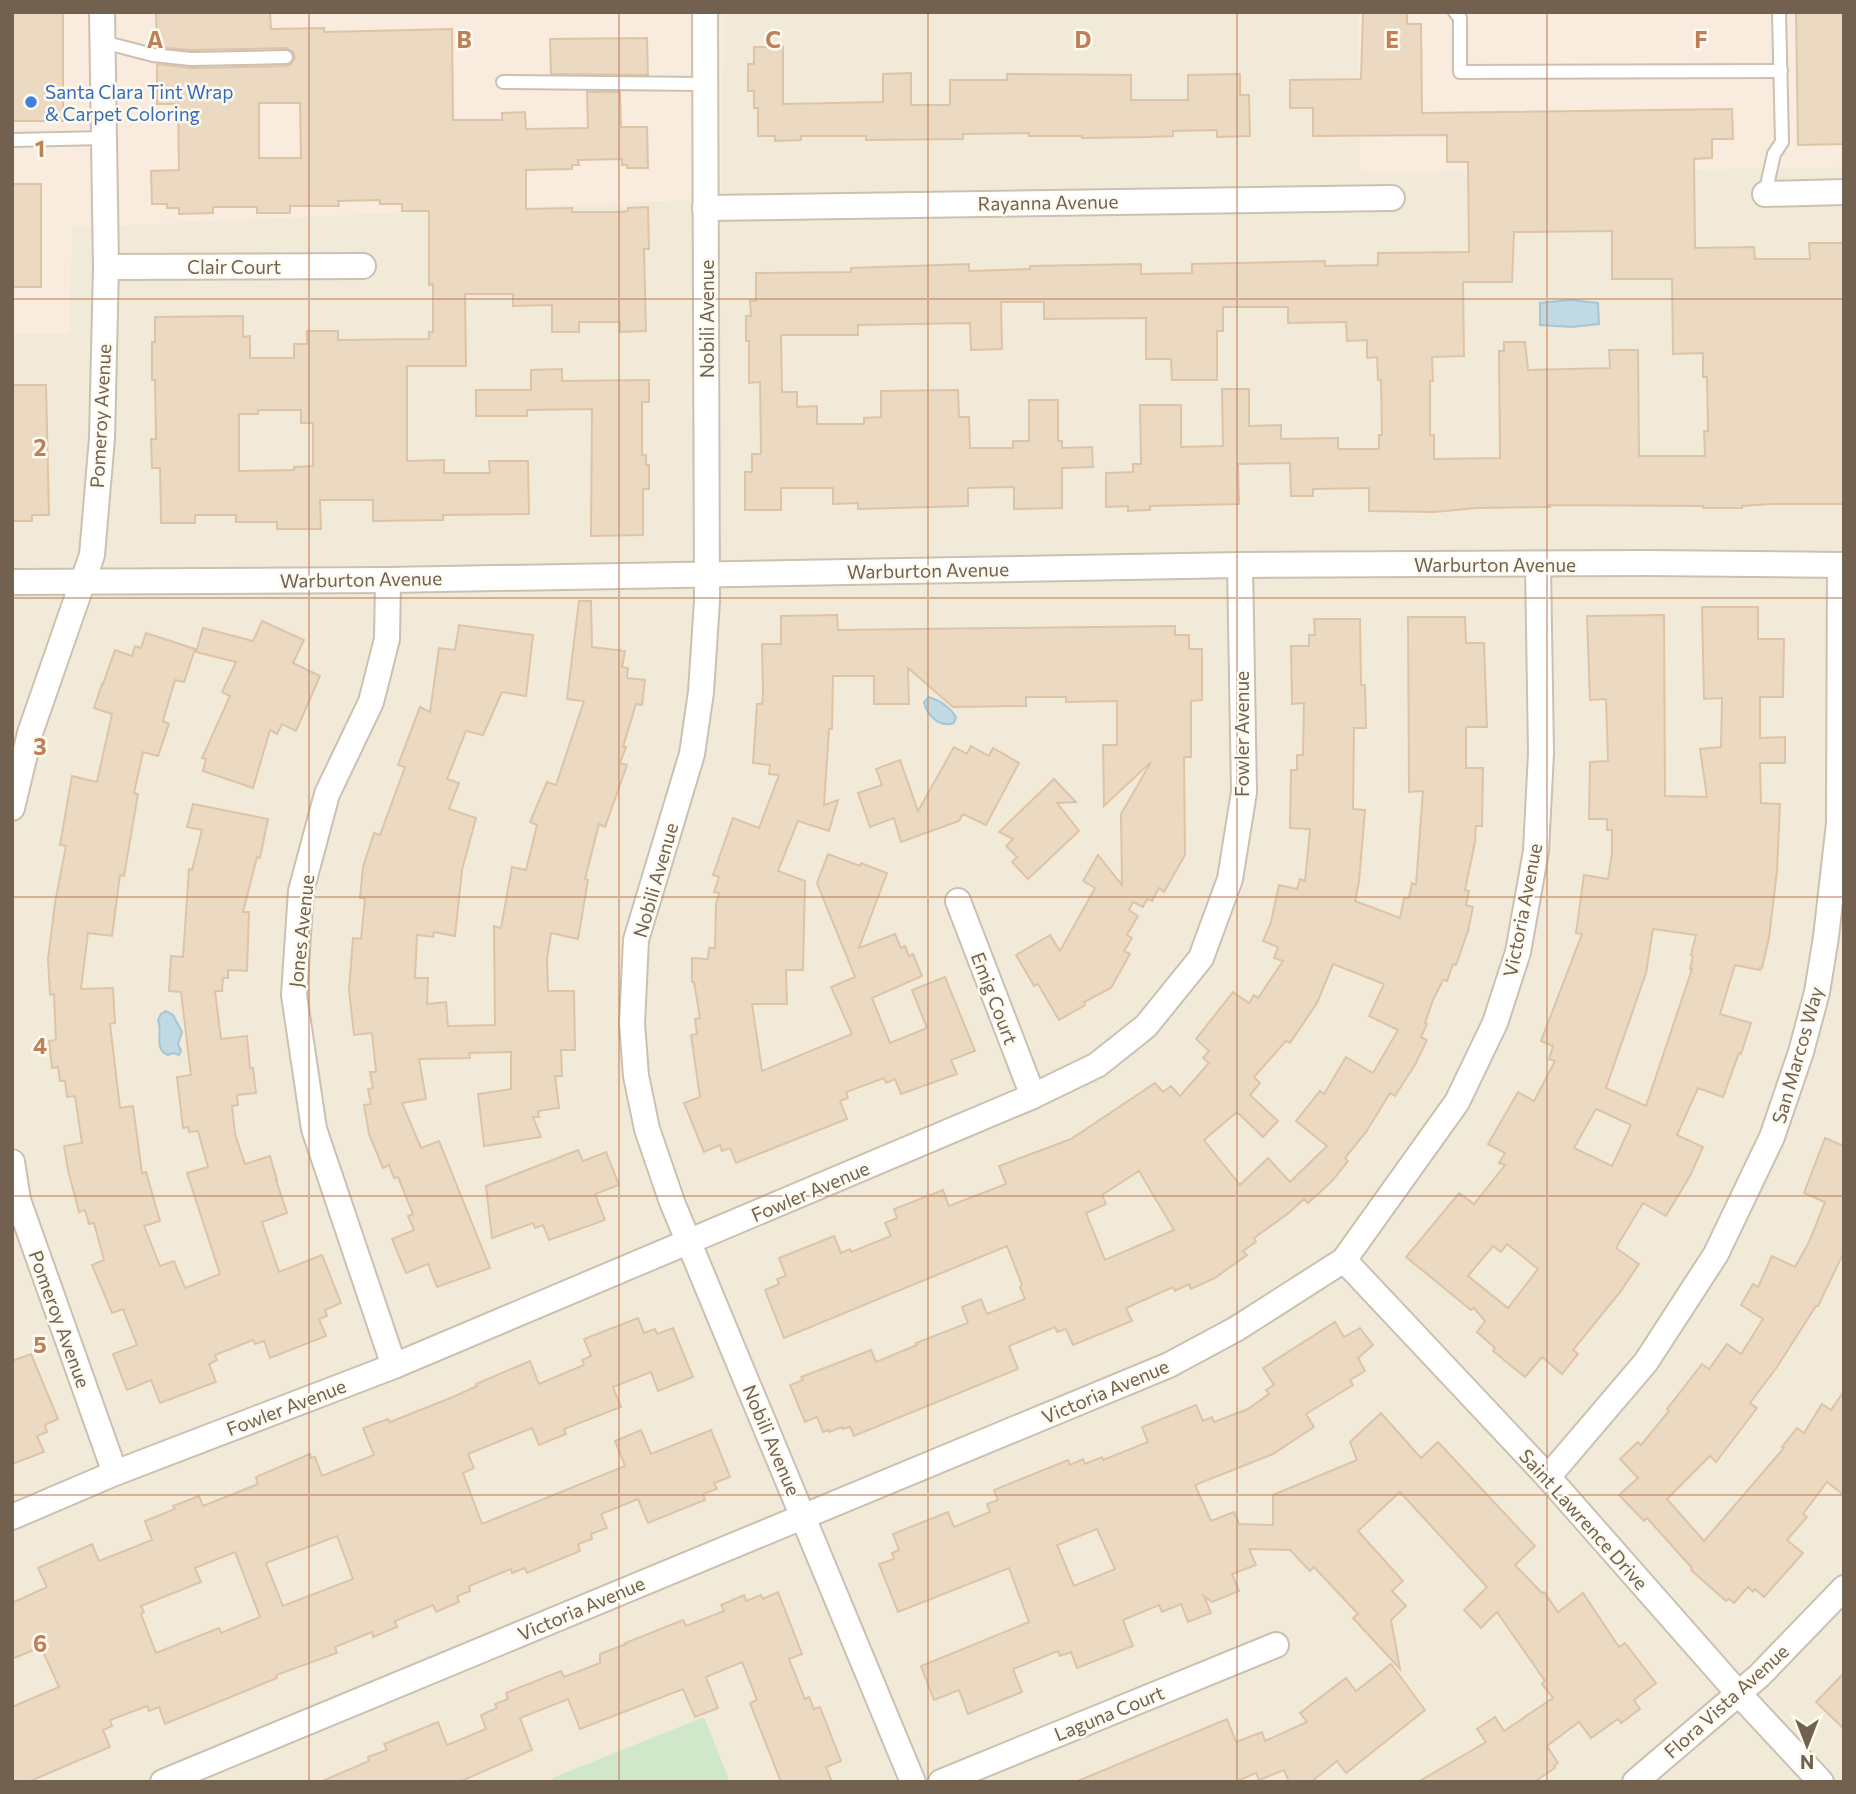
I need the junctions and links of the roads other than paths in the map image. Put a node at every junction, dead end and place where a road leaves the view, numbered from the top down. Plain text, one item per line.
1 (103, 12) edge
2 (705, 12) edge
3 (1455, 12) edge
4 (1779, 12) edge
5 (103, 42) junction
6 (286, 57) dead end
7 (1781, 71) junction
8 (503, 82) dead end
9 (705, 84) junction
10 (104, 138) junction
11 (12, 140) edge
12 (1844, 192) edge
13 (1766, 194) joint
14 (1392, 198) dead end
15 (705, 208) junction
16 (363, 266) dead end
17 (106, 267) junction
18 (1538, 564) junction
19 (1240, 565) junction
20 (1842, 565) edge
21 (708, 573) junction
22 (388, 579) junction
23 (12, 582) edge
24 (83, 582) junction
25 (12, 808) edge
26 (958, 901) dead end
27 (1032, 1096) junction
28 (12, 1162) edge
29 (689, 1242) junction
30 (1344, 1260) junction
31 (394, 1366) junction
32 (115, 1473) junction
33 (1548, 1477) junction
34 (803, 1516) junction
35 (12, 1517) edge
36 (1844, 1588) edge
37 (1276, 1645) dead end
38 (1739, 1694) junction
39 (163, 1782) edge
40 (913, 1782) edge
41 (941, 1782) edge
42 (1635, 1782) edge
43 (1821, 1782) edge

1 - 5 street, Pomeroy Avenue
2 - 9 street, Nobili Avenue
3 - 7 lane
4 - 7 lane
5 - 6 lane
5 - 10 street, Pomeroy Avenue
7 - 13 lane
8 - 9 lane
9 - 15 street, Nobili Avenue
10 - 11 lane
10 - 17 street, Pomeroy Avenue
12 - 13 street
14 - 15 street, Rayanna Avenue
15 - 21 street, Nobili Avenue
16 - 17 street, Clair Court
17 - 24 street, Pomeroy Avenue
18 - 19 street, Warburton Avenue
18 - 20 street, Warburton Avenue
18 - 30 street, Victoria Avenue
19 - 21 street, Warburton Avenue
19 - 27 street, Fowler Avenue
20 - 33 street, San Marcos Way
21 - 22 street, Warburton Avenue
21 - 29 street, Nobili Avenue
22 - 24 street, Warburton Avenue
22 - 31 street, Jones Avenue
23 - 24 street, Warburton Avenue
24 - 25 street, Pomeroy Avenue
26 - 27 street, Emig Court
27 - 29 street, Fowler Avenue
28 - 32 street, Pomeroy Avenue
29 - 31 street, Fowler Avenue
29 - 34 street, Nobili Avenue
30 - 33 street, Saint Lawrence Drive
30 - 34 street, Victoria Avenue
31 - 32 street, Fowler Avenue
32 - 35 street, Fowler Avenue
33 - 38 street, Saint Lawrence Drive
34 - 39 street, Victoria Avenue
34 - 40 street, Nobili Avenue
36 - 38 street, Flora Vista Avenue
37 - 41 street, Laguna Court
38 - 42 street, Flora Vista Avenue
38 - 43 street, Saint Lawrence Drive

